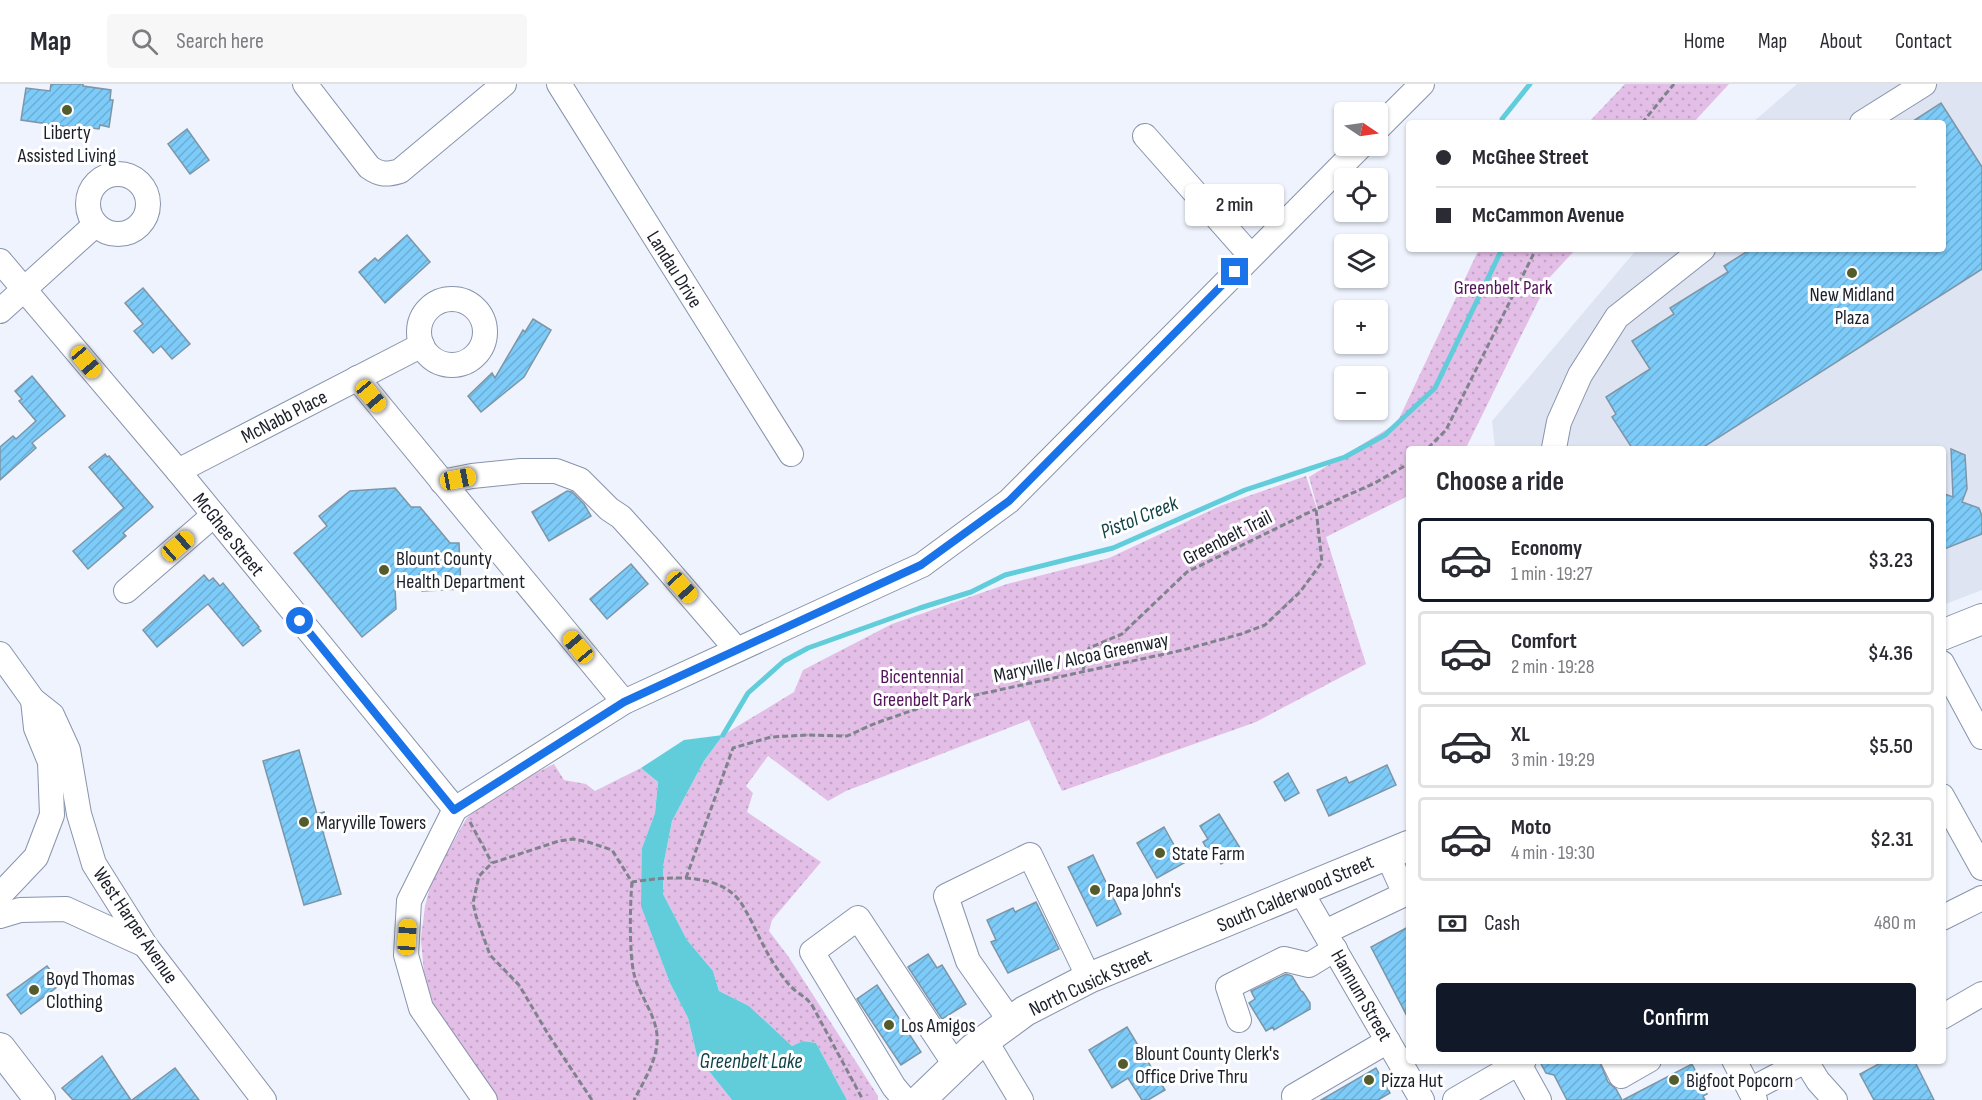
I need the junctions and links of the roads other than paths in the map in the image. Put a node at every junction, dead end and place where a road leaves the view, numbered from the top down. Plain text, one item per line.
1 (304, 84) edge
2 (504, 84) edge
3 (558, 84) edge
4 (1422, 84) edge
5 (1924, 84) edge
6 (1388, 118) edge
7 (1867, 120) edge
8 (1145, 136) dead end
9 (1351, 156) edge
10 (95, 225) dead end
11 (1699, 252) edge
12 (1251, 256) junction
13 (0, 261) edge
14 (24, 289) junction
15 (0, 311) edge
16 (422, 345) dead end
17 (357, 378) junction
18 (1554, 446) edge
19 (791, 454) dead end
20 (178, 471) junction
21 (442, 482) junction
22 (213, 515) junction
23 (126, 591) dead end
24 (1982, 619) edge
25 (1946, 633) edge
26 (737, 650) junction
27 (0, 654) edge
28 (1946, 670) edge
29 (33, 700) junction
30 (624, 702) junction
31 (1982, 737) edge
32 (1946, 803) edge
33 (454, 810) junction
34 (1398, 850) edge
35 (1982, 868) edge
36 (1406, 888) edge
37 (1300, 890) junction
38 (1406, 894) edge
39 (0, 895) edge
40 (1982, 898) edge
41 (0, 916) edge
42 (1946, 916) edge
43 (1182, 940) joint
44 (1330, 940) junction
45 (145, 945) junction
46 (1089, 978) junction
47 (1982, 994) edge
48 (1946, 1015) edge
49 (1239, 1020) dead end
50 (1011, 1022) junction
51 (985, 1040) junction
52 (1397, 1046) edge
53 (0, 1048) edge
54 (1518, 1064) edge
55 (1523, 1064) edge
56 (1615, 1064) edge
57 (1642, 1064) edge
58 (1736, 1064) edge
59 (1801, 1064) edge
60 (1808, 1064) edge
61 (956, 1066) junction
62 (1753, 1095) edge
63 (1831, 1099) edge
64 (40, 1100) edge
65 (264, 1100) edge
66 (484, 1100) edge
67 (905, 1100) edge
68 (920, 1100) edge
69 (1022, 1100) edge
70 (1297, 1100) edge
71 (1422, 1100) edge
72 (1455, 1100) edge
73 (1539, 1100) edge

1 - 2 street
3 - 19 street, Landau Drive
4 - 6 street
5 - 7 street
8 - 12 street
9 - 12 street
10 - 14 street
11 - 18 street
12 - 26 street
13 - 14 street, McGhee Street
14 - 15 street
14 - 20 street, McGhee Street
16 - 17 street, McNabb Place
17 - 20 street, McNabb Place
17 - 21 street
20 - 22 street, McGhee Street
21 - 26 street
21 - 30 street
22 - 23 street
22 - 33 street, McGhee Street
24 - 25 main road
26 - 30 street
27 - 29 street, West Harper Avenue
28 - 31 street
29 - 39 street, West Harper Avenue
29 - 45 street, West Harper Avenue
30 - 33 street
32 - 35 street
33 - 66 street
34 - 36 street
34 - 37 main road, South Calderwood Street
37 - 43 main road, South Calderwood Street
37 - 44 street, Hannum Street
38 - 44 street
40 - 42 street
41 - 45 street
43 - 46 main road, North Cusick Street
44 - 49 street
44 - 52 street, Hannum Street
45 - 65 street, West Harper Avenue
46 - 50 main road, North Cusick Street
46 - 50 street
47 - 48 street
50 - 51 main road, North Cusick Street
51 - 61 main road, North Cusick Street
51 - 69 street
52 - 70 street
52 - 71 street, Hannum Street
53 - 64 main road
54 - 72 street
55 - 73 street
56 - 57 street
58 - 62 street
59 - 62 street
60 - 63 street
61 - 67 street
61 - 68 main road, North Cusick Street

